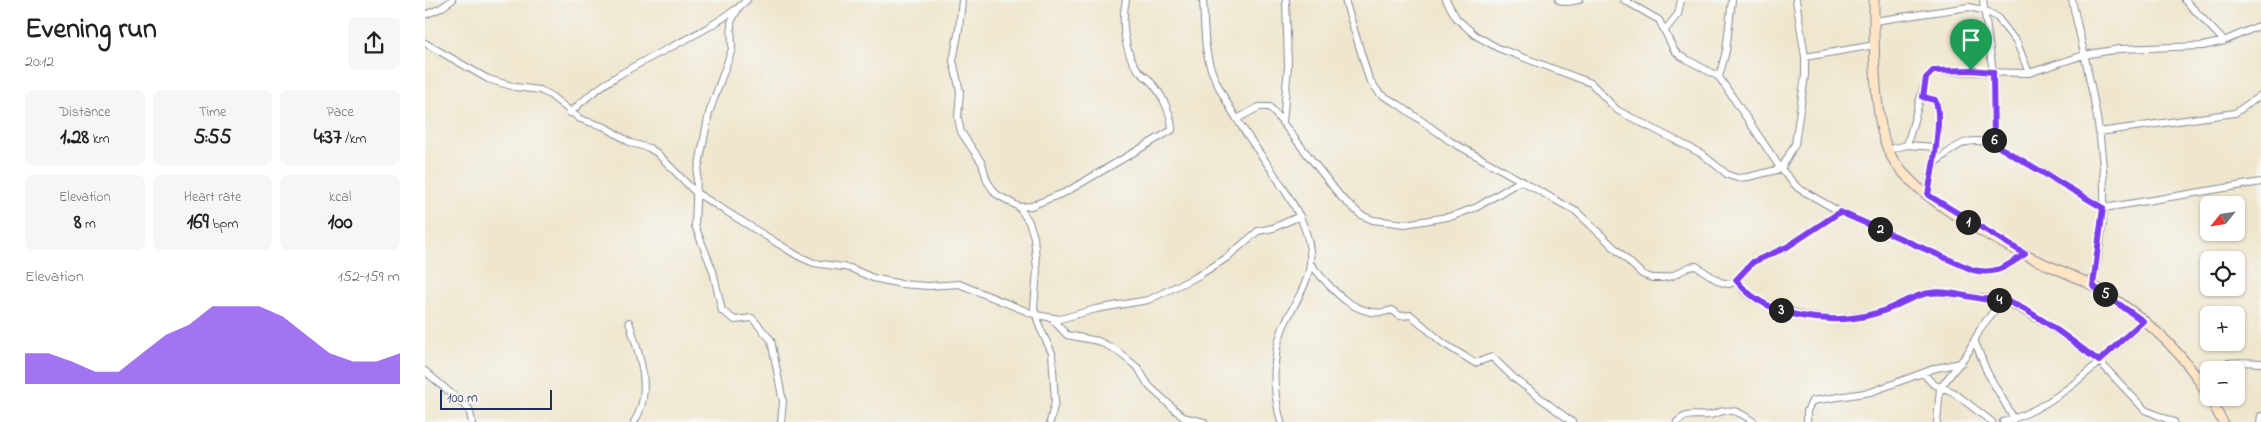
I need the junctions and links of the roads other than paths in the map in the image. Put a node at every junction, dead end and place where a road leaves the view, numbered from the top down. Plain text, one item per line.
1 (452, 0) edge
2 (747, 0) edge
3 (962, 0) edge
4 (1126, 0) edge
5 (1203, 0) edge
6 (1286, 0) edge
7 (1345, 0) edge
8 (1446, 0) edge
9 (1559, 0) edge
10 (1579, 0) edge
11 (1624, 0) edge
12 (1681, 0) edge
13 (1732, 0) edge
14 (1796, 0) edge
15 (1874, 0) edge
16 (1950, 0) edge
17 (1983, 0) edge
18 (2072, 0) edge
19 (2185, 0) edge
20 (739, 7) junction
21 (1951, 8) junction
22 (1986, 10) junction
23 (425, 15) edge
24 (1874, 21) junction
25 (2261, 25) edge
26 (1665, 30) junction
27 (2224, 41) junction
28 (425, 43) edge
29 (1875, 45) junction
30 (2084, 55) junction
31 (1805, 57) junction
32 (1993, 72) junction
33 (2029, 73) junction
34 (1719, 77) junction
35 (2261, 95) edge
36 (1923, 97) junction
37 (571, 113) junction
38 (1237, 119) junction
39 (1283, 122) junction
40 (2099, 132) junction
41 (1994, 144) junction
42 (1907, 145) junction
43 (1935, 147) junction
44 (1888, 150) junction
45 (1933, 164) junction
46 (1781, 169) junction
47 (1522, 180) junction
48 (2261, 182) edge
49 (695, 192) junction
50 (1928, 195) junction
51 (1019, 208) junction
52 (2103, 208) junction
53 (1840, 212) junction
54 (1300, 216) junction
55 (2025, 254) junction
56 (1310, 263) junction
57 (1736, 280) junction
58 (2093, 286) junction
59 (2003, 300) junction
60 (1036, 315) junction
61 (1052, 319) junction
62 (2143, 321) junction
63 (629, 322) dead end
64 (1975, 342) junction
65 (2099, 361) junction
66 (2261, 362) edge
67 (1961, 363) junction
68 (425, 371) edge
69 (1923, 373) junction
70 (2196, 376) junction
71 (1940, 388) junction
72 (1717, 412) junction
73 (2261, 416) edge
74 (2014, 419) junction
75 (472, 422) edge
76 (634, 422) edge
77 (781, 422) edge
78 (1050, 422) edge
79 (1204, 422) edge
80 (1281, 422) edge
81 (1572, 422) edge
82 (1677, 422) edge
83 (1714, 422) edge
84 (1754, 422) edge
85 (1807, 422) edge
86 (1937, 422) edge
87 (1992, 422) edge
88 (2003, 422) edge
89 (2174, 422) edge
90 (2223, 422) edge
91 (2261, 422) edge

1 - 23 street
2 - 20 street
3 - 51 street
4 - 51 street
5 - 38 street
6 - 39 street
7 - 47 street
8 - 46 street
9 - 10 street
11 - 26 street
12 - 26 street
13 - 34 street
14 - 31 street
15 - 24 street
16 - 21 street
17 - 22 street
18 - 30 street
19 - 27 street
20 - 37 street
20 - 49 street
21 - 22 street
21 - 24 street
22 - 32 street
22 - 33 street
24 - 29 street
25 - 27 street
26 - 34 street
27 - 30 street
28 - 37 street
29 - 31 street
29 - 44 street
30 - 33 street
30 - 40 street
31 - 46 street
32 - 33 street
32 - 36 street
32 - 41 street
34 - 46 street
35 - 40 street
36 - 42 street
36 - 43 street
37 - 49 street
38 - 39 street
38 - 54 street
39 - 47 street
40 - 52 street
41 - 45 street
41 - 52 street
42 - 43 street
42 - 44 street
43 - 45 street
44 - 50 street
45 - 50 street
46 - 53 street
47 - 57 street
48 - 52 street
49 - 60 street
49 - 77 street
50 - 55 street
51 - 60 street
52 - 58 street
53 - 55 street
53 - 57 street
54 - 56 street
54 - 61 street
55 - 58 street
56 - 80 street
56 - 81 street
57 - 59 street
58 - 62 street
59 - 64 street
59 - 65 street
60 - 61 street
60 - 78 street
61 - 79 street
62 - 65 street
62 - 70 street
63 - 76 street
64 - 67 street
64 - 74 street
65 - 74 street
65 - 89 street
66 - 70 street
67 - 69 street
67 - 71 street
68 - 75 street
69 - 71 street
69 - 85 street
70 - 90 street
71 - 86 street
71 - 87 street
72 - 82 street
72 - 83 street
72 - 84 street
73 - 91 street
74 - 88 street

